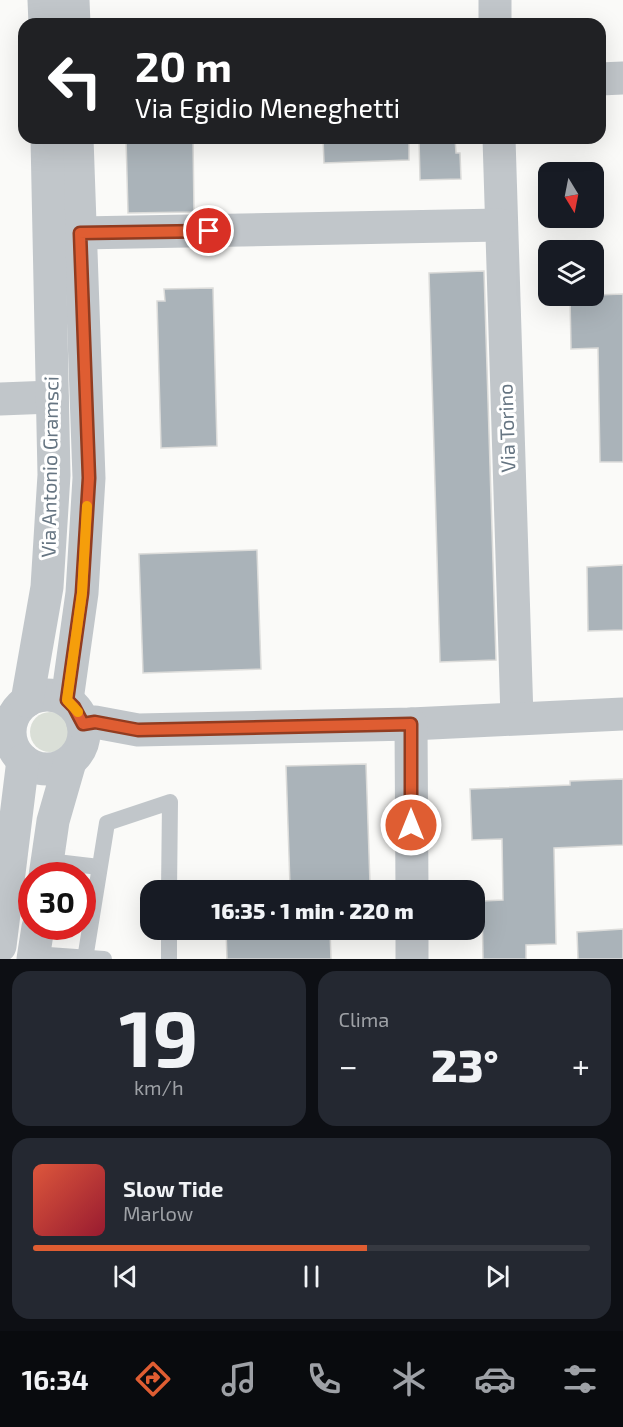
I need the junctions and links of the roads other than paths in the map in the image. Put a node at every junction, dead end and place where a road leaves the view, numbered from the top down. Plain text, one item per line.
1 (44, 0) edge
2 (73, 0) edge
3 (495, 0) edge
4 (45, 18) edge
5 (74, 18) edge
6 (495, 18) edge
7 (623, 78) edge
8 (606, 79) edge
9 (48, 144) edge
10 (76, 144) edge
11 (499, 144) edge
12 (501, 225) junction
13 (64, 232) junction
14 (52, 397) junction
15 (0, 399) edge
16 (27, 701) junction
17 (623, 714) edge
18 (517, 718) junction
19 (411, 724) junction
20 (74, 735) junction
21 (23, 760) junction
22 (47, 862) edge
23 (96, 867) edge
24 (99, 867) junction
25 (169, 880) edge
26 (412, 880) edge
27 (169, 940) edge
28 (412, 940) edge
29 (0, 946) edge
30 (35, 947) edge
31 (85, 958) edge
32 (104, 959) edge
33 (169, 959) edge
34 (412, 959) edge

1 - 4 street
2 - 5 street
3 - 6 street
7 - 8 street
9 - 13 street, Via Antonio Gramsci
10 - 13 street, Via Antonio Gramsci
11 - 12 street, Via Torino
12 - 13 street
12 - 18 street, Via Torino
13 - 14 street, Via Antonio Gramsci
13 - 20 street, Via Antonio Gramsci
14 - 15 street
14 - 16 street, Via Antonio Gramsci
16 - 20 street
16 - 21 street
17 - 18 street
18 - 19 street
19 - 20 street
19 - 26 street
20 - 21 street
20 - 22 street, Via Antonio Gramsci
21 - 29 street
23 - 24 lane
24 - 25 lane
24 - 31 lane
27 - 33 lane
28 - 34 street
30 - 31 lane
31 - 32 lane

